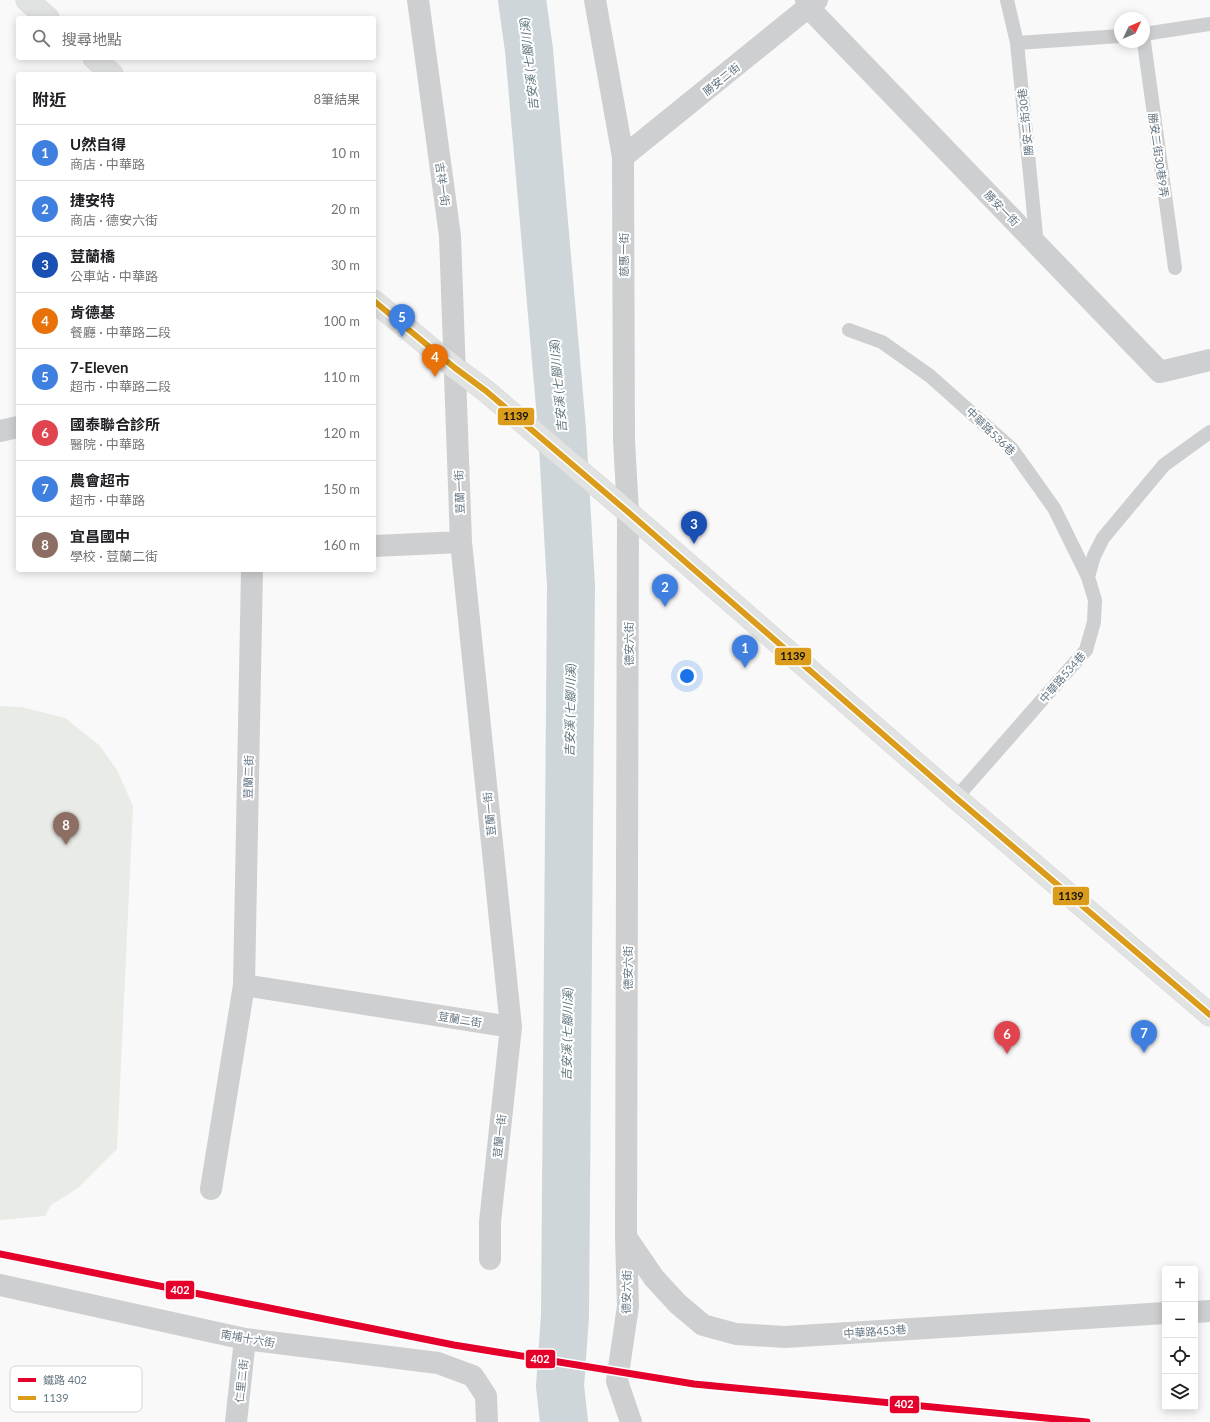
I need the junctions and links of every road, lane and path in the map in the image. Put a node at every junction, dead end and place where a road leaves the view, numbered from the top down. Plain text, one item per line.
1 (27, 0) edge
2 (418, 0) edge
3 (595, 0) edge
4 (1007, 0) edge
5 (810, 2) edge
6 (46, 16) edge
7 (1210, 24) edge
8 (1150, 33) edge
9 (1114, 36) edge
10 (1017, 43) junction
11 (1145, 48) edge
12 (96, 60) edge
13 (110, 72) edge
14 (623, 157) junction
15 (1037, 245) junction
16 (1175, 268) dead end
17 (377, 308) edge
18 (848, 330) dead end
19 (1210, 360) edge
20 (455, 368) junction
21 (16, 427) edge
22 (0, 431) edge
23 (1210, 432) edge
24 (628, 512) junction
25 (461, 542) junction
26 (376, 546) edge
27 (252, 572) edge
28 (1088, 577) junction
29 (956, 798) junction
30 (244, 985) junction
31 (1210, 1015) edge
32 (511, 1027) junction
33 (211, 1189) dead end
34 (626, 1237) junction
35 (490, 1259) dead end
36 (0, 1285) edge
37 (1210, 1311) edge
38 (1198, 1312) edge
39 (1162, 1313) edge
40 (245, 1339) junction
41 (236, 1422) edge
42 (487, 1422) edge
43 (631, 1422) edge

1 - 6 main road
2 - 20 street, 吉祥一街
3 - 14 street, 慈惠一街
4 - 10 lane, 勝安二街30巷
5 - 14 street, 勝安二街
5 - 15 street, 勝安一街
7 - 8 lane
9 - 10 lane
10 - 15 lane, 勝安二街30巷
11 - 16 lane, 勝安二街30巷9弄
12 - 13 main road
14 - 24 street, 慈惠一街
15 - 19 street, 勝安一街
17 - 20 main road
18 - 28 lane, 中華路536巷
20 - 24 main road
20 - 25 street, 荳蘭一街
21 - 22 street
23 - 28 lane
24 - 29 main road
24 - 34 street, 德安六街
25 - 26 street
25 - 32 street, 荳蘭一街
27 - 30 street, 荳蘭二街
28 - 29 lane, 中華路534巷
29 - 31 main road
30 - 32 street, 荳蘭二街
30 - 33 street, 荳蘭二街
32 - 35 street, 荳蘭一街
34 - 39 street, 中華路453巷
34 - 43 street, 德安六街
36 - 40 street, 南埔十六街
37 - 38 street
40 - 41 street, 仁里二街
40 - 42 street, 南埔十六街

